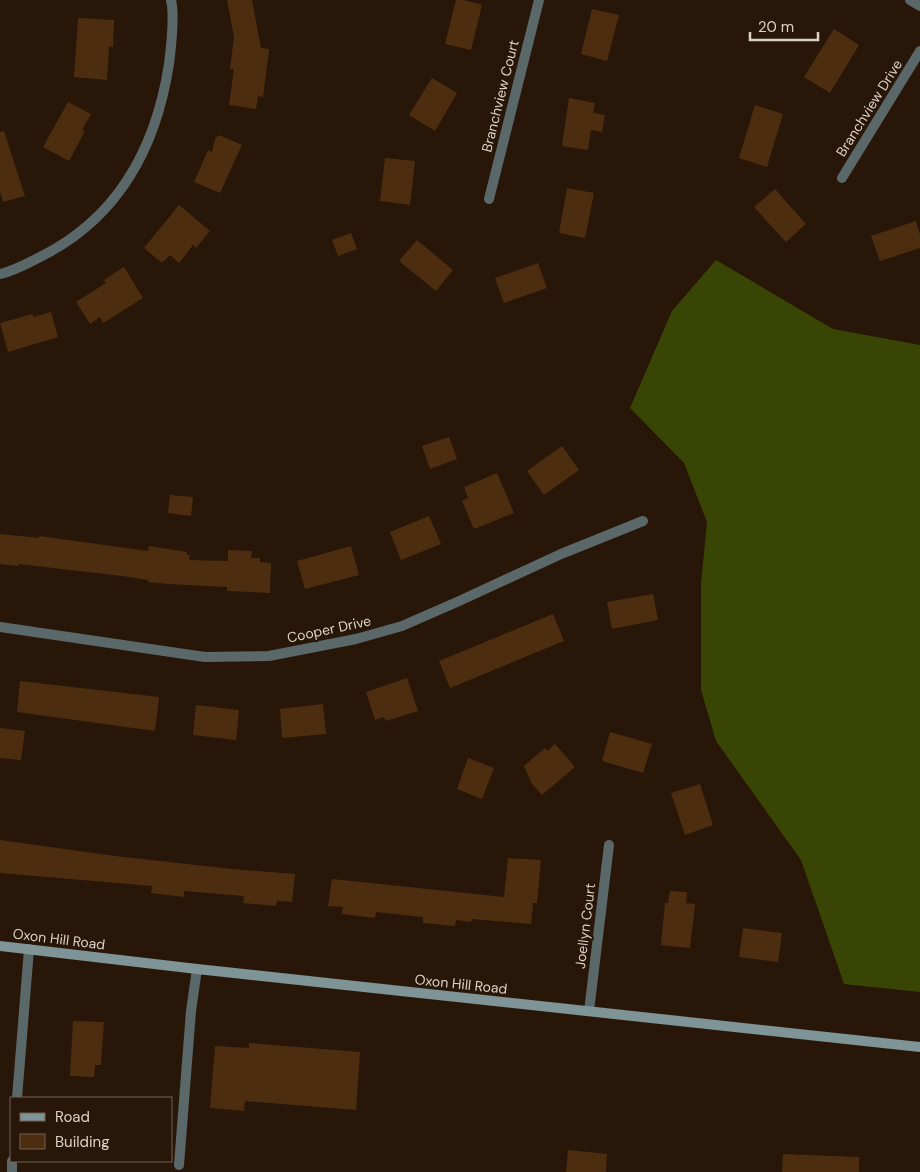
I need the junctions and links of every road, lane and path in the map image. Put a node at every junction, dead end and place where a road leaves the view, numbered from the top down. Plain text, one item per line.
1 (171, 0) edge
2 (539, 0) edge
3 (910, 0) edge
4 (920, 6) edge
5 (920, 51) edge
6 (842, 178) dead end
7 (489, 199) dead end
8 (0, 274) edge
9 (643, 521) dead end
10 (0, 627) edge
11 (609, 845) dead end
12 (0, 946) edge
13 (29, 949) junction
14 (197, 969) junction
15 (589, 1011) junction
16 (920, 1047) edge
17 (17, 1097) edge
18 (179, 1165) dead end

1 - 8 street
2 - 7 street, Branchview Court
3 - 4 street
5 - 6 street, Branchview Drive
9 - 10 street, Cooper Drive
11 - 15 street, Joellyn Court
12 - 13 main road, Oxon Hill Road
13 - 14 main road, Oxon Hill Road
13 - 17 street
14 - 15 main road, Oxon Hill Road
14 - 18 street
15 - 16 main road, Oxon Hill Road

